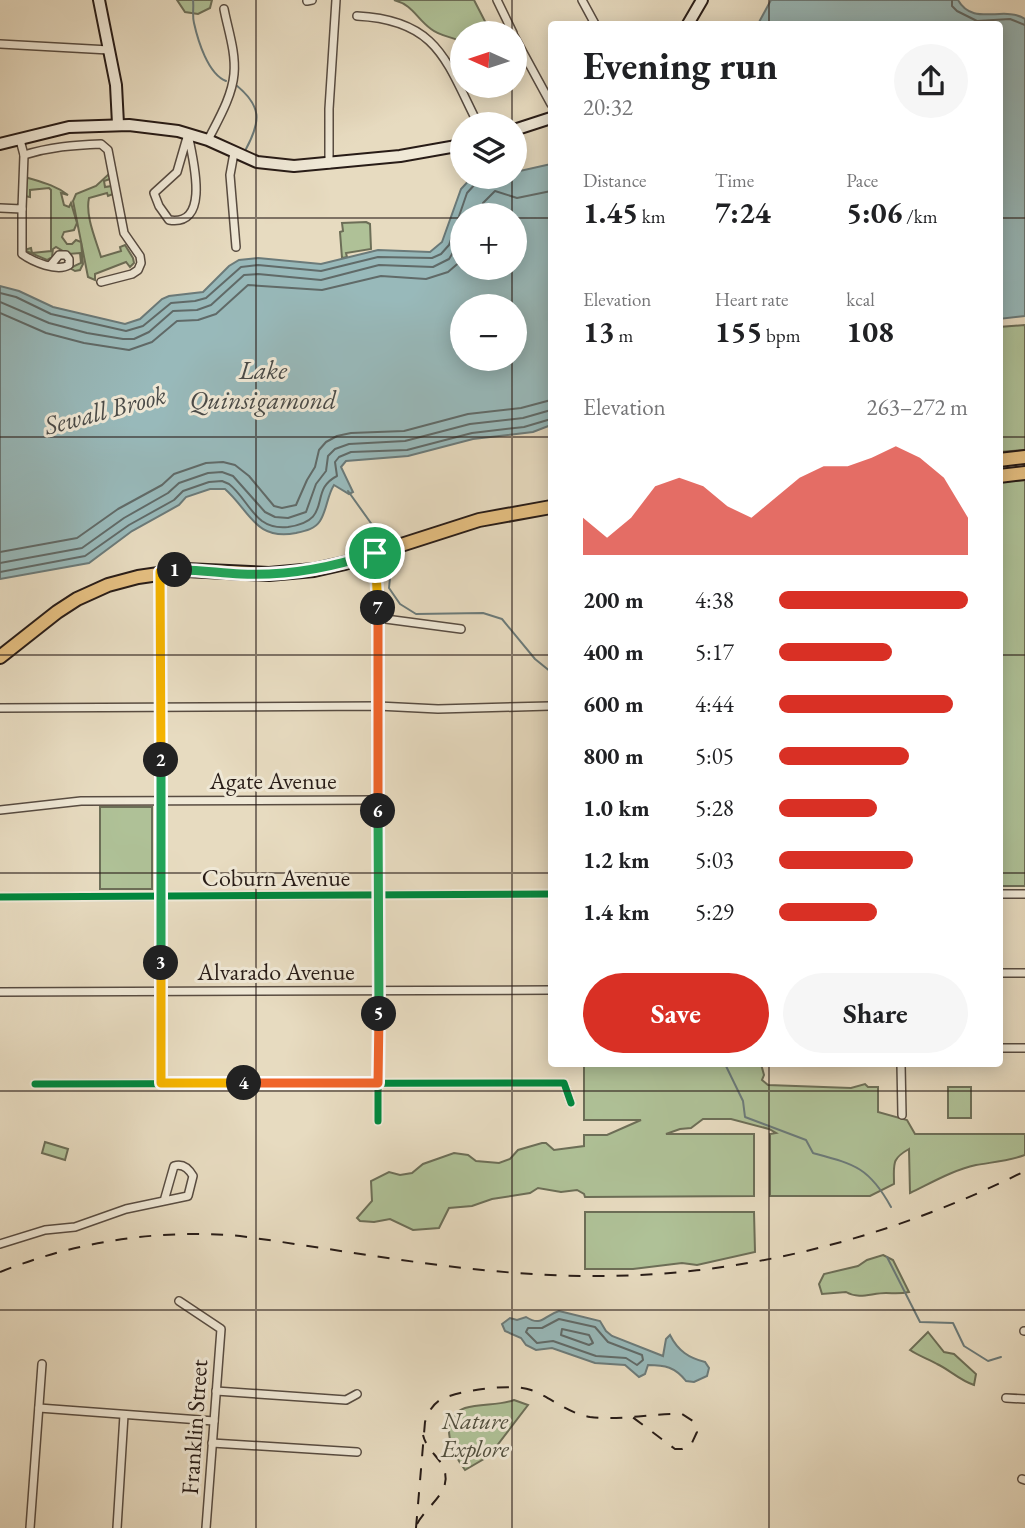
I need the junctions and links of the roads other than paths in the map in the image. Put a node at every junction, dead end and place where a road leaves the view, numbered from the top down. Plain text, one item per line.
1 (99, 0) edge
2 (336, 0) edge
3 (497, 0) edge
4 (582, 0) edge
5 (701, 0) edge
6 (223, 9) dead end
7 (357, 16) dead end
8 (507, 21) edge
9 (593, 21) edge
10 (690, 21) edge
11 (0, 44) edge
12 (109, 50) junction
13 (450, 50) dead end
14 (445, 59) junction
15 (527, 59) edge
16 (548, 98) edge
17 (472, 112) edge
18 (548, 119) edge
19 (118, 124) junction
20 (527, 126) edge
21 (188, 134) junction
22 (208, 140) junction
23 (20, 141) junction
24 (0, 144) edge
25 (450, 148) edge
26 (234, 153) junction
27 (24, 155) junction
28 (329, 164) junction
29 (0, 208) edge
30 (22, 209) junction
31 (236, 247) dead end
32 (50, 266) dead end
33 (101, 282) dead end
34 (1025, 457) edge
35 (1003, 460) edge
36 (1025, 473) edge
37 (1003, 476) edge
38 (548, 508) edge
39 (375, 553) junction
40 (160, 572) junction
41 (378, 618) junction
42 (461, 629) dead end
43 (0, 657) edge
44 (378, 706) junction
45 (548, 706) edge
46 (161, 707) junction
47 (0, 708) edge
48 (162, 800) junction
49 (378, 800) junction
50 (0, 810) edge
51 (548, 894) edge
52 (1003, 894) edge
53 (1025, 894) edge
54 (161, 896) junction
55 (378, 896) junction
56 (0, 897) edge
57 (1003, 973) edge
58 (1025, 973) edge
59 (379, 990) junction
60 (548, 990) edge
61 (161, 991) junction
62 (0, 992) edge
63 (1003, 1048) edge
64 (1025, 1048) edge
65 (901, 1067) edge
66 (161, 1083) junction
67 (378, 1083) junction
68 (35, 1084) dead end
69 (571, 1102) dead end
70 (902, 1115) dead end
71 (378, 1121) dead end
72 (164, 1201) junction
73 (0, 1244) edge
74 (178, 1301) dead end
75 (42, 1364) dead end
76 (216, 1391) junction
77 (357, 1394) dead end
78 (1006, 1398) dead end
79 (1025, 1399) edge
80 (39, 1408) junction
81 (124, 1415) junction
82 (214, 1421) junction
83 (212, 1443) junction
84 (357, 1452) dead end
85 (30, 1528) edge
86 (117, 1528) edge
87 (206, 1528) edge

1 - 12 main road
2 - 28 street
3 - 8 street
4 - 9 street
5 - 10 main road
6 - 22 street
7 - 14 street
11 - 12 street
12 - 19 main road
13 - 14 street
14 - 17 street
15 - 16 street
18 - 20 main road
19 - 21 main road
19 - 23 main road
21 - 21 street
21 - 22 main road
22 - 26 main road
23 - 24 main road
23 - 27 street
25 - 28 main road
26 - 28 main road
26 - 31 street
27 - 30 street
27 - 33 street
29 - 30 street
30 - 32 street
34 - 35 main road
36 - 37 main road
38 - 39 main road
39 - 40 main road
39 - 41 street
40 - 43 main road
40 - 46 street
41 - 42 street
41 - 44 street
44 - 45 street
44 - 46 street
44 - 49 street
46 - 47 street
46 - 48 street
48 - 49 street, Agate Avenue
48 - 50 street, Agate Avenue
48 - 54 street
49 - 55 street
51 - 55 street, Coburn Avenue
52 - 53 street
54 - 55 street, Coburn Avenue
54 - 56 street, Coburn Avenue
54 - 61 street
55 - 59 street
57 - 58 street
59 - 60 street, Alvarado Avenue
59 - 61 street, Alvarado Avenue
59 - 67 street
61 - 62 street, Alvarado Avenue
61 - 66 street
63 - 64 street
65 - 70 street
66 - 67 street
66 - 68 street
67 - 69 street
67 - 71 street
72 - 72 street
72 - 73 street
74 - 76 street, Franklin Street
75 - 80 street
76 - 77 street
76 - 82 street, Franklin Street
78 - 79 street
80 - 81 street
80 - 85 street
81 - 82 street
81 - 86 street
82 - 83 street, Franklin Street
83 - 84 street
83 - 87 street, Franklin Street

